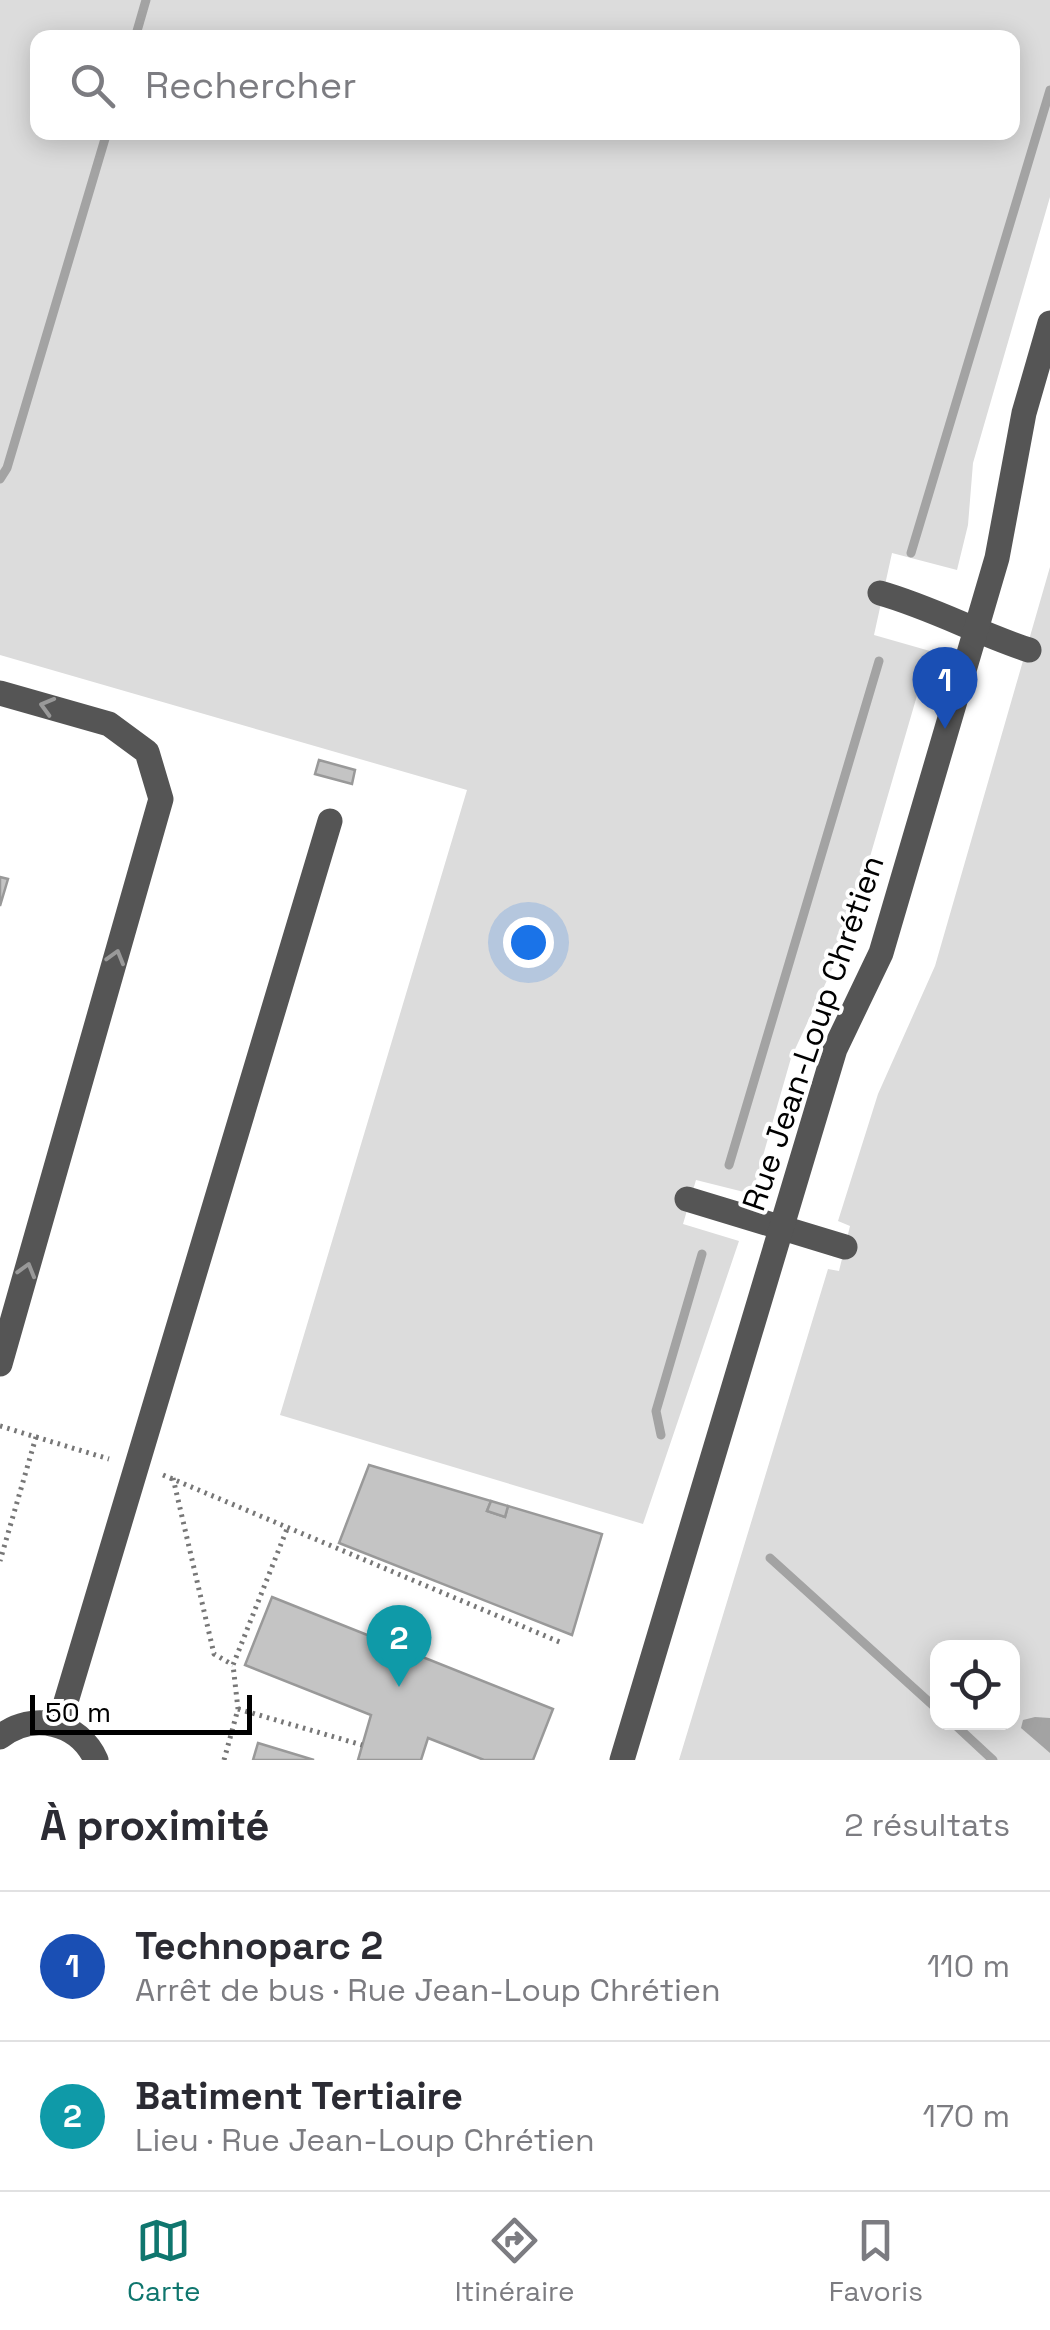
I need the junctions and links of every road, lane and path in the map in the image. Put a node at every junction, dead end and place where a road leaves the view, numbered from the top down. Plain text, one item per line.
1 (1050, 323) edge
2 (880, 593) dead end
3 (974, 632) junction
4 (1029, 650) dead end
5 (0, 693) edge
6 (330, 821) dead end
7 (687, 1199) dead end
8 (781, 1228) junction
9 (844, 1247) dead end
10 (0, 1364) edge
11 (0, 1426) edge
12 (36, 1437) junction
13 (137, 1467) junction
14 (173, 1478) junction
15 (287, 1529) junction
16 (0, 1561) edge
17 (562, 1643) dead end
18 (233, 1665) junction
19 (238, 1710) junction
20 (60, 1725) junction
21 (0, 1738) edge
22 (362, 1745) dead end
23 (96, 1760) edge
24 (224, 1760) edge
25 (622, 1760) edge

1 - 3 street, Rue Jean-Loup Chrétien
2 - 3 street
3 - 4 street
3 - 8 street, Rue Jean-Loup Chrétien
10 -> 5 street
6 - 13 street
7 - 8 street
8 - 9 street
8 - 25 street, Rue Jean-Loup Chrétien
11 - 12 path
12 - 13 path
12 - 16 path
13 - 14 path
13 - 20 street
14 - 15 path
14 - 18 path
15 - 17 path
15 - 18 path
18 - 19 path
19 - 22 path
19 - 24 path
20 - 21 street
20 - 23 street

